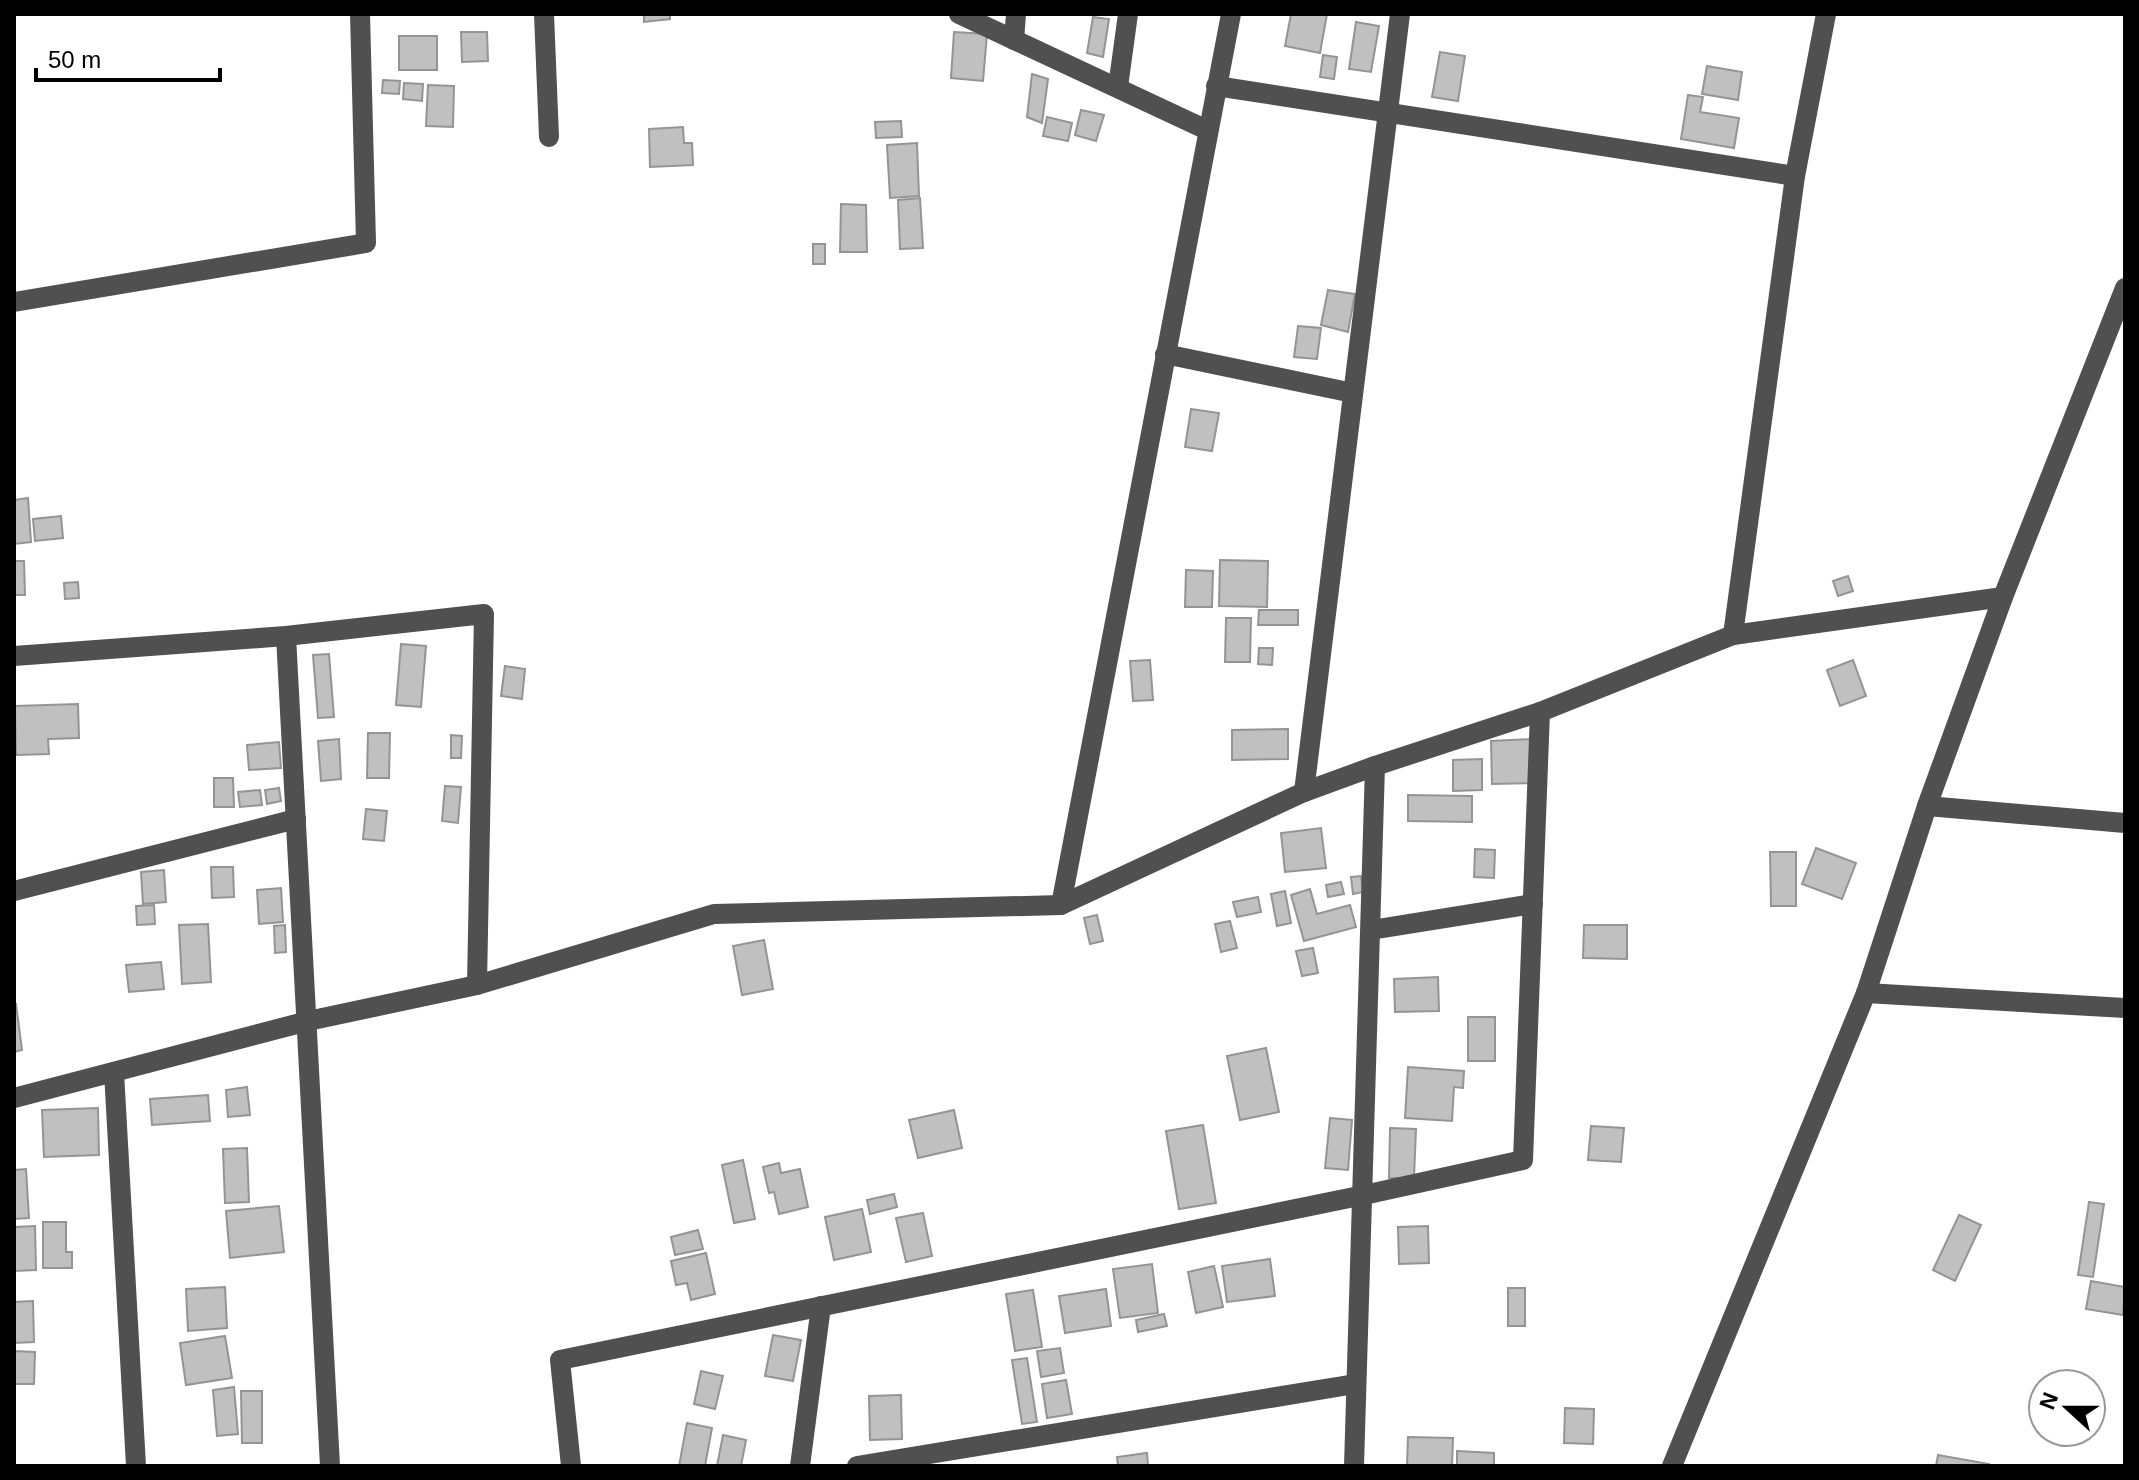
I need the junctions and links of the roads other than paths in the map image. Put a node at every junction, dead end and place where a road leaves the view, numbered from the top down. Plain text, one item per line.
1 (360, 14) edge
2 (544, 14) edge
3 (959, 14) edge
4 (1016, 14) edge
5 (1128, 14) edge
6 (1231, 14) edge
7 (1400, 14) edge
8 (1826, 14) edge
9 (1014, 40) junction
10 (1216, 86) junction
11 (1118, 87) junction
12 (1387, 112) junction
13 (1207, 130) junction
14 (549, 137) dead end
15 (1795, 176) junction
16 (2125, 288) edge
17 (14, 302) edge
18 (1165, 354) junction
19 (1353, 393) junction
20 (2003, 597) junction
21 (1733, 635) junction
22 (286, 636) junction
23 (14, 656) edge
24 (1540, 712) junction
25 (1375, 766) junction
26 (1304, 792) junction
27 (1927, 806) junction
28 (296, 819) junction
29 (2125, 823) edge
30 (14, 891) edge
31 (1533, 904) junction
32 (1061, 905) junction
33 (1371, 930) junction
34 (477, 985) junction
35 (1866, 993) junction
36 (2125, 1008) edge
37 (308, 1021) junction
38 (114, 1072) junction
39 (14, 1098) edge
40 (1364, 1195) junction
41 (821, 1306) junction
42 (1355, 1384) junction
43 (136, 1466) edge
44 (330, 1466) edge
45 (571, 1466) edge
46 (800, 1466) edge
47 (857, 1466) edge
48 (1354, 1466) edge
49 (1672, 1466) edge

1 - 17 street
2 - 14 street
3 - 9 street
4 - 9 street
5 - 11 street
6 - 10 street
7 - 12 street
8 - 15 street
9 - 11 street
10 - 12 street
10 - 13 street
11 - 13 street
12 - 15 street
12 - 19 street
13 - 18 street
15 - 21 street
16 - 20 street
18 - 19 street
18 - 32 street
19 - 26 street
20 - 21 street
20 - 27 street
21 - 24 street
22 - 23 street
22 - 28 street
22 - 34 street
24 - 25 street
24 - 31 street
25 - 26 street
25 - 33 street
26 - 32 street
27 - 29 street
27 - 35 street
28 - 30 street
28 - 37 street
31 - 33 street
31 - 40 street
32 - 34 street
33 - 40 street
34 - 37 street
35 - 36 street
35 - 49 street
37 - 38 street
37 - 44 street
38 - 39 street
38 - 43 street
40 - 41 street
40 - 42 street
41 - 45 street
41 - 46 street
42 - 47 street
42 - 48 street

